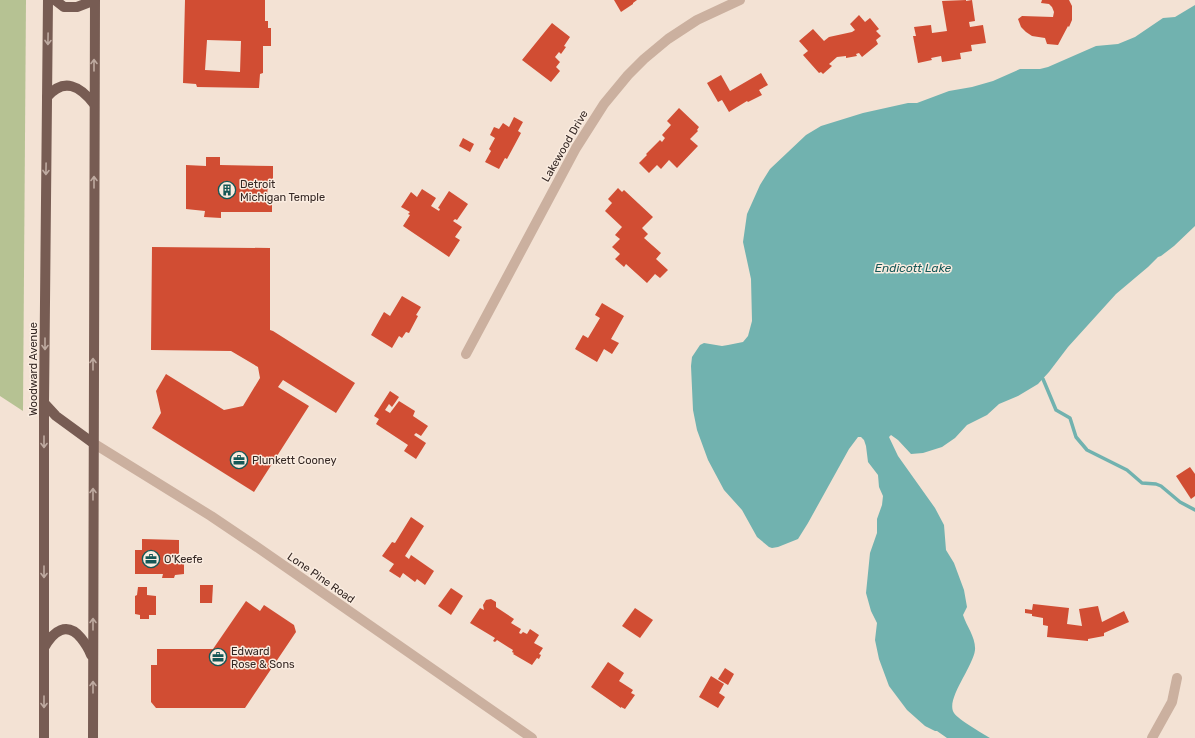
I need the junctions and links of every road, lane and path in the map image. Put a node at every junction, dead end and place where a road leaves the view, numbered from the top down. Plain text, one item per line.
1 (48, 0) edge
2 (55, 0) edge
3 (95, 0) edge
4 (740, 0) edge
5 (47, 97) junction
6 (94, 104) junction
7 (466, 354) dead end
8 (44, 403) junction
9 (93, 443) junction
10 (44, 648) junction
11 (93, 663) junction
12 (1176, 678) dead end
13 (44, 738) edge
14 (93, 738) edge
15 (532, 738) edge
16 (1152, 738) edge

1 -> 5 main road, Woodward Avenue
2 - 3 main road
6 -> 3 main road
4 - 7 street, Lakewood Drive
5 - 6 main road
5 -> 8 main road, Woodward Avenue
9 -> 6 main road
8 - 9 main road
8 -> 10 main road, Woodward Avenue
11 -> 9 main road
9 - 15 street, Lone Pine Road
10 - 11 main road
10 -> 13 main road, Woodward Avenue
14 -> 11 main road
12 - 16 street

